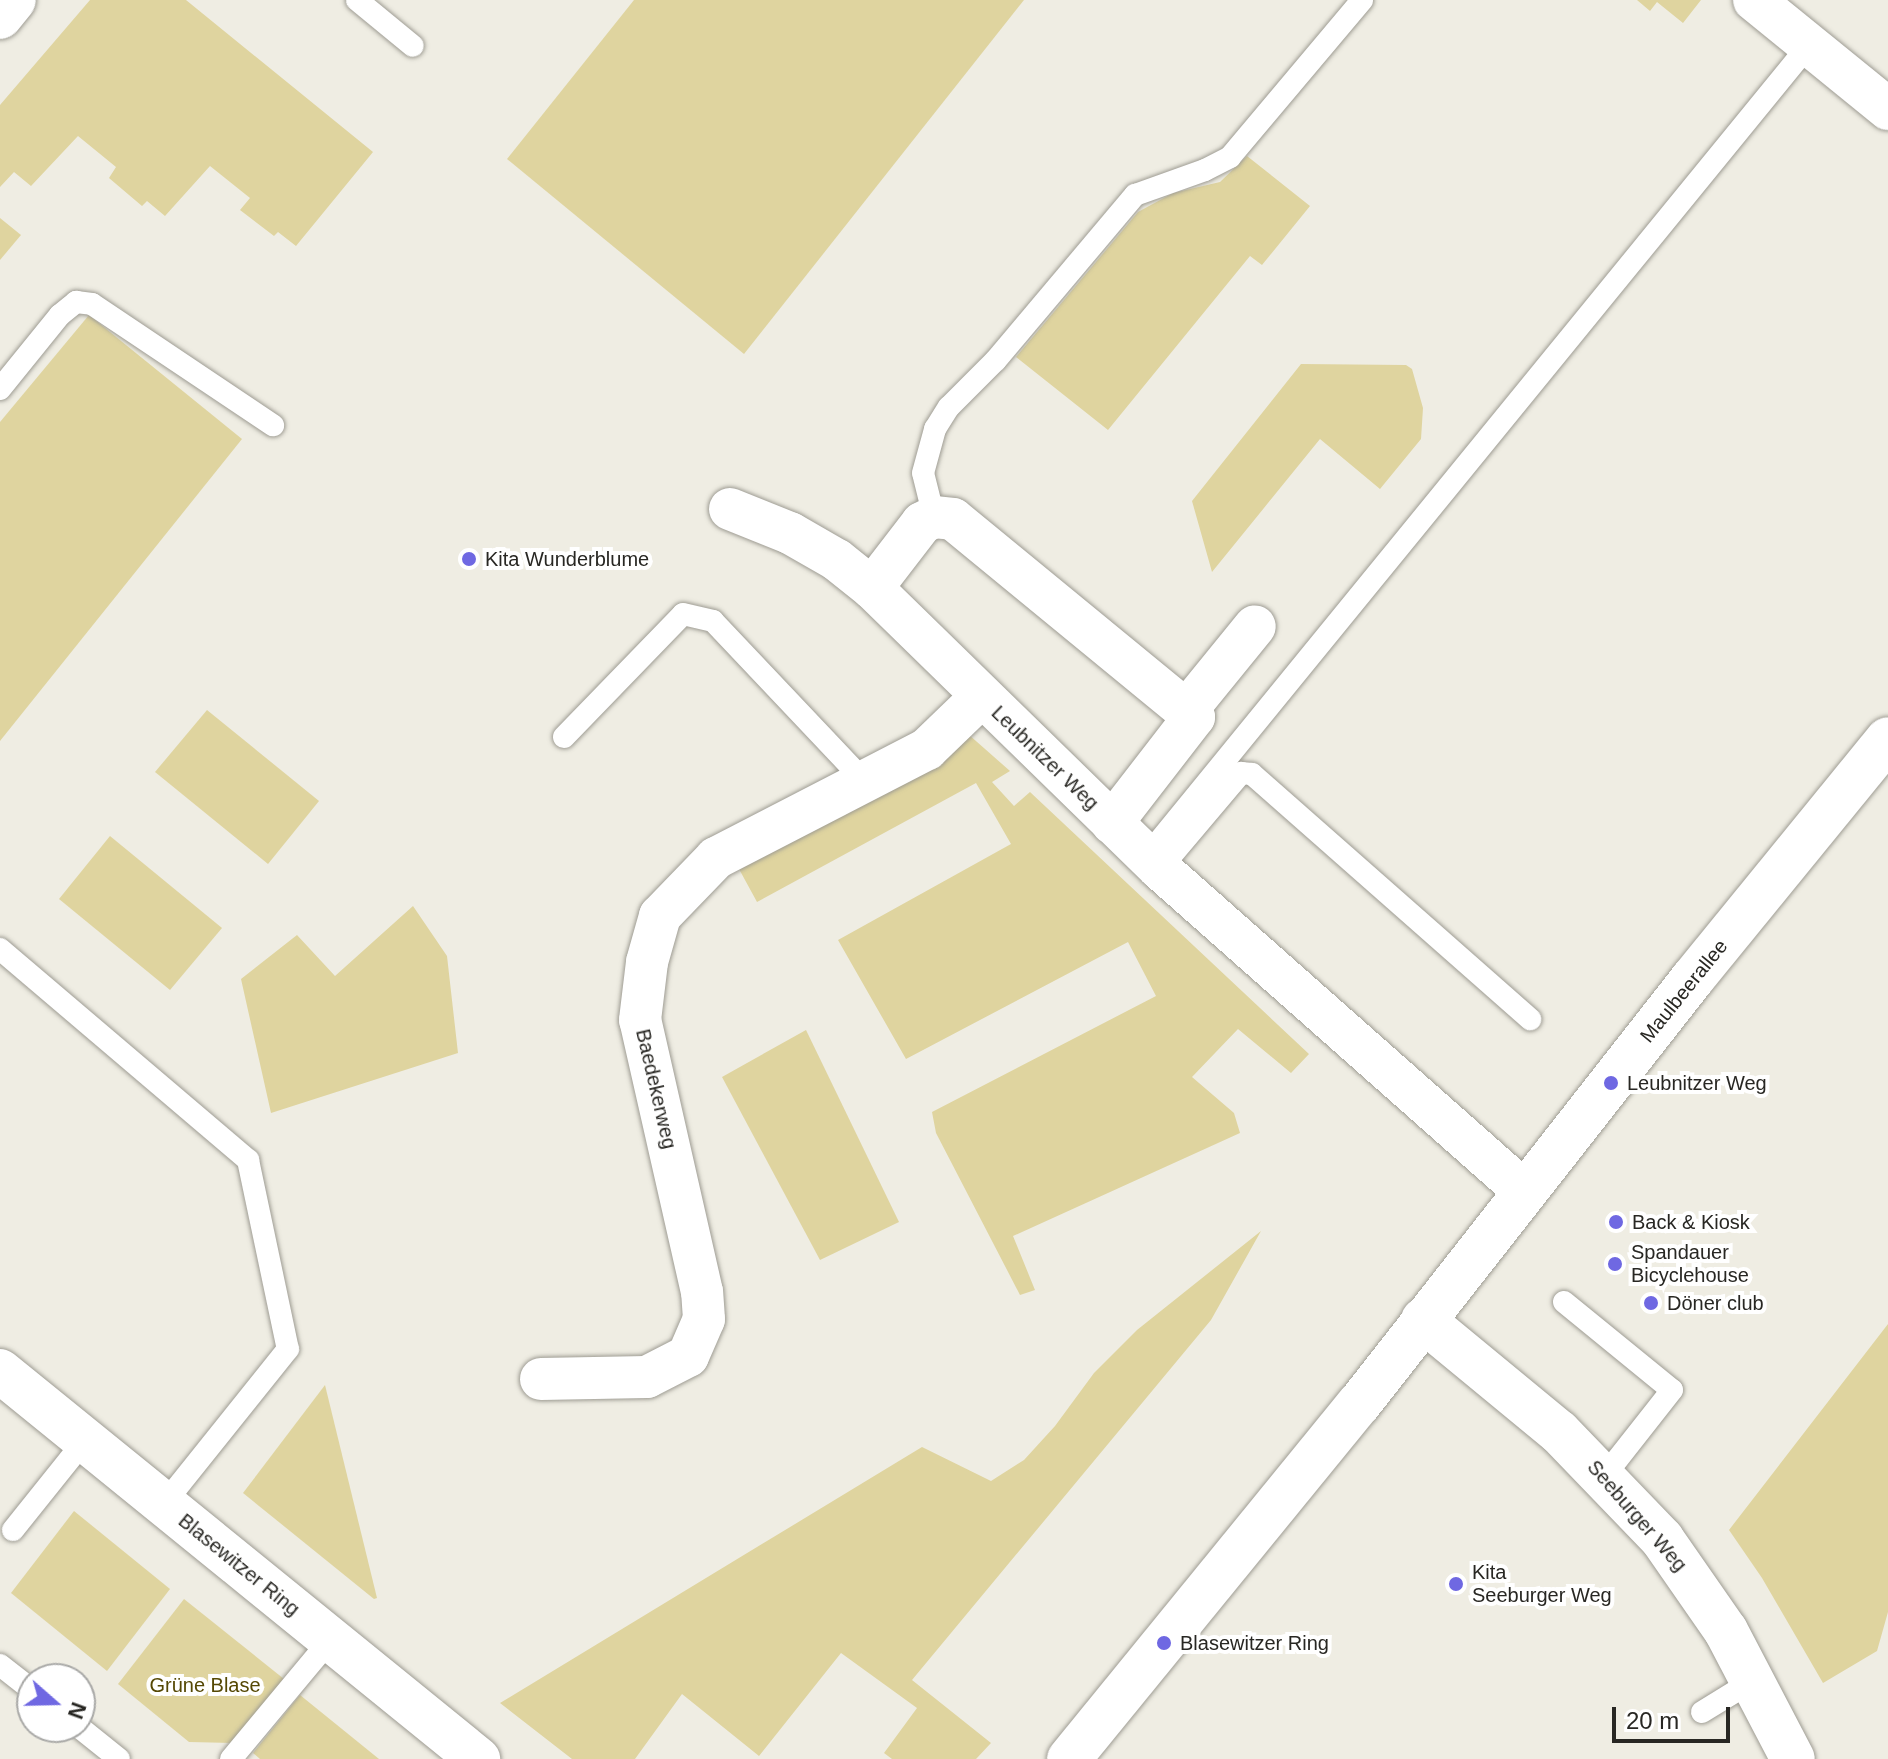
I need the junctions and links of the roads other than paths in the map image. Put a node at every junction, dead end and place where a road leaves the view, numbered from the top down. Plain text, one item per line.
1 (14, 0) edge
2 (357, 0) edge
3 (1362, 0) edge
4 (1754, 0) edge
5 (0, 17) edge
6 (1809, 45) junction
7 (413, 46) dead end
8 (1888, 109) edge
9 (0, 389) edge
10 (273, 425) dead end
11 (730, 509) dead end
12 (934, 517) junction
13 (872, 588) junction
14 (1255, 626) dead end
15 (982, 696) junction
16 (1186, 711) junction
17 (564, 737) dead end
18 (1888, 739) edge
19 (866, 783) junction
20 (1112, 823) junction
21 (1153, 862) junction
22 (0, 949) edge
23 (1530, 1019) dead end
24 (1524, 1191) junction
25 (1564, 1302) dead end
26 (1423, 1320) junction
27 (0, 1371) edge
28 (541, 1379) dead end
29 (85, 1440) junction
30 (1605, 1475) junction
31 (164, 1504) junction
32 (13, 1530) dead end
33 (331, 1639) junction
34 (0, 1665) edge
35 (16, 1678) edge
36 (1754, 1680) junction
37 (1702, 1712) dead end
38 (96, 1741) edge
39 (119, 1759) edge
40 (231, 1759) edge
41 (478, 1759) edge
42 (1069, 1759) edge
43 (1793, 1759) edge

1 - 5 street
2 - 7 lane
3 - 12 lane
4 - 6 street
6 - 8 street
6 - 21 lane
9 - 10 lane
11 - 13 street, Leubnitzer Weg
12 - 13 street
12 - 16 street
13 - 15 street, Leubnitzer Weg
14 - 16 street
15 - 19 street, Baedekerweg
15 - 20 street, Leubnitzer Weg
16 - 20 street
17 - 19 lane
18 - 24 street, Maulbeerallee
19 - 28 street, Baedekerweg
20 - 21 street, Leubnitzer Weg
21 - 23 lane
21 - 24 street, Leubnitzer Weg
22 - 31 lane
24 - 26 street, Maulbeerallee
25 - 30 lane
26 - 30 street, Seeburger Weg
26 - 42 street
27 - 29 street, Blasewitzer Ring
29 - 31 street, Blasewitzer Ring
29 - 32 lane
30 - 36 street, Seeburger Weg
31 - 33 street, Blasewitzer Ring
33 - 40 lane
33 - 41 street, Blasewitzer Ring
34 - 35 lane
36 - 37 lane
36 - 43 street, Seeburger Weg
38 - 39 lane

